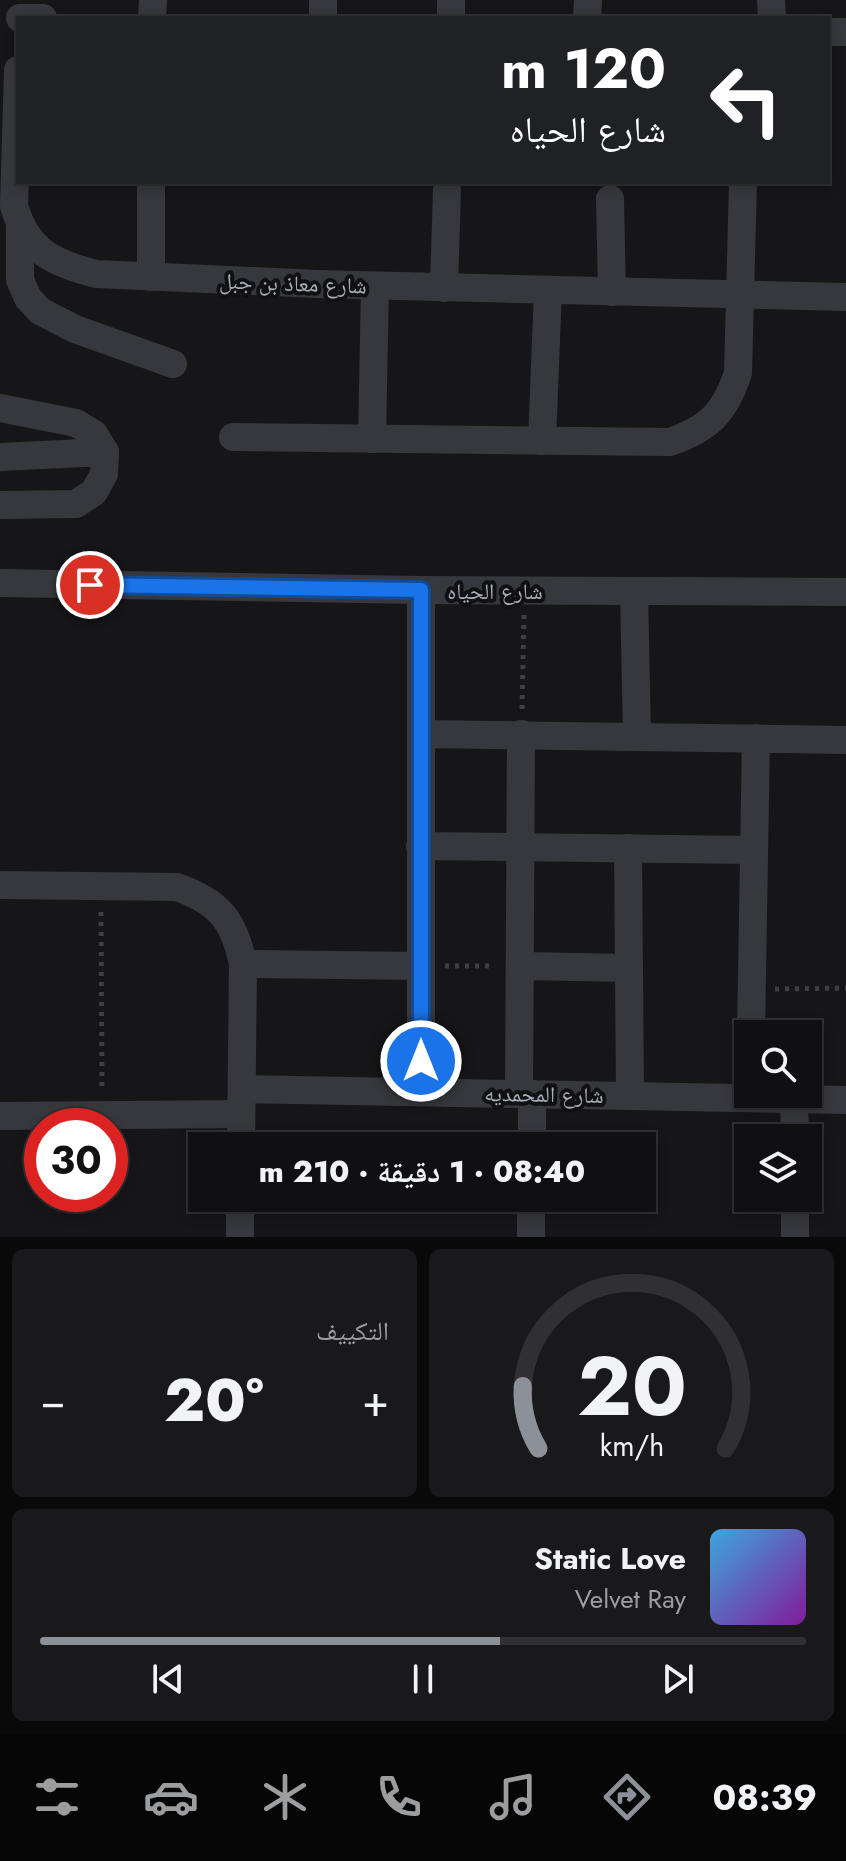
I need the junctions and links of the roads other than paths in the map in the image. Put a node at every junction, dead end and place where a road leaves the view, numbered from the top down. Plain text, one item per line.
1 (16, 138) edge
2 (151, 184) edge
3 (743, 184) edge
4 (447, 190) dead end
5 (610, 199) dead end
6 (20, 226) junction
7 (151, 277) junction
8 (375, 286) junction
9 (444, 288) junction
10 (548, 290) junction
11 (612, 292) junction
12 (740, 296) junction
13 (846, 297) edge
14 (173, 364) dead end
15 (0, 408) edge
16 (233, 437) dead end
17 (372, 439) junction
18 (542, 441) junction
19 (105, 452) junction
20 (0, 457) edge
21 (0, 505) edge
22 (0, 583) edge
23 (421, 590) junction
24 (634, 591) junction
25 (846, 592) edge
26 (421, 734) junction
27 (521, 734) junction
28 (637, 737) junction
29 (756, 738) junction
30 (846, 740) edge
31 (420, 846) junction
32 (520, 847) junction
33 (628, 848) junction
34 (754, 850) junction
35 (0, 885) edge
36 (243, 964) junction
37 (421, 966) junction
38 (520, 966) junction
39 (629, 968) junction
40 (751, 1020) edge
41 (421, 1092) junction
42 (526, 1094) junction
43 (630, 1096) junction
44 (734, 1096) edge
45 (822, 1100) edge
46 (846, 1100) edge
47 (241, 1101) junction
48 (0, 1116) edge
49 (241, 1132) edge
50 (530, 1132) edge
51 (240, 1212) edge
52 (531, 1212) edge
53 (795, 1212) edge
54 (240, 1237) edge
55 (531, 1237) edge
56 (795, 1237) edge

1 - 6 street
2 - 7 street
3 - 12 street
4 - 9 street
5 - 11 street
6 - 7 street, شارع معاذ بن جبل
6 - 14 street
7 - 8 street, شارع معاذ بن جبل
8 - 9 street, شارع معاذ بن جبل
8 - 17 street
9 - 10 street, شارع معاذ بن جبل
10 - 11 street, شارع معاذ بن جبل
10 - 18 street
11 - 12 street, شارع معاذ بن جبل
12 - 13 street, شارع معاذ بن جبل
12 - 18 street
15 - 19 street
16 - 17 street
17 - 18 street
19 - 20 street
19 - 21 street
22 - 23 street, شارع الحياه
23 - 24 street, شارع الحياه
23 - 26 street
24 - 25 street, شارع الحياه
24 - 28 street
26 - 27 street
26 - 31 street
27 - 28 street
27 - 32 street
28 - 29 street
29 - 30 street
29 - 34 street
31 - 32 street
31 - 37 street
32 - 33 street
32 - 38 street
33 - 34 street
33 - 39 street
34 - 40 street
35 - 36 street
36 - 37 street
36 - 47 street
37 - 41 street
38 - 39 street
38 - 42 street
39 - 43 street
41 - 42 street, شارع المحمديه
41 - 47 street, شارع المحمديه
42 - 43 street, شارع المحمديه
42 - 50 street
43 - 44 street, شارع المحمديه
45 - 46 street, شارع المحمديه
47 - 48 street, شارع المحمديه
47 - 49 street
51 - 54 street
52 - 55 street
53 - 56 street

